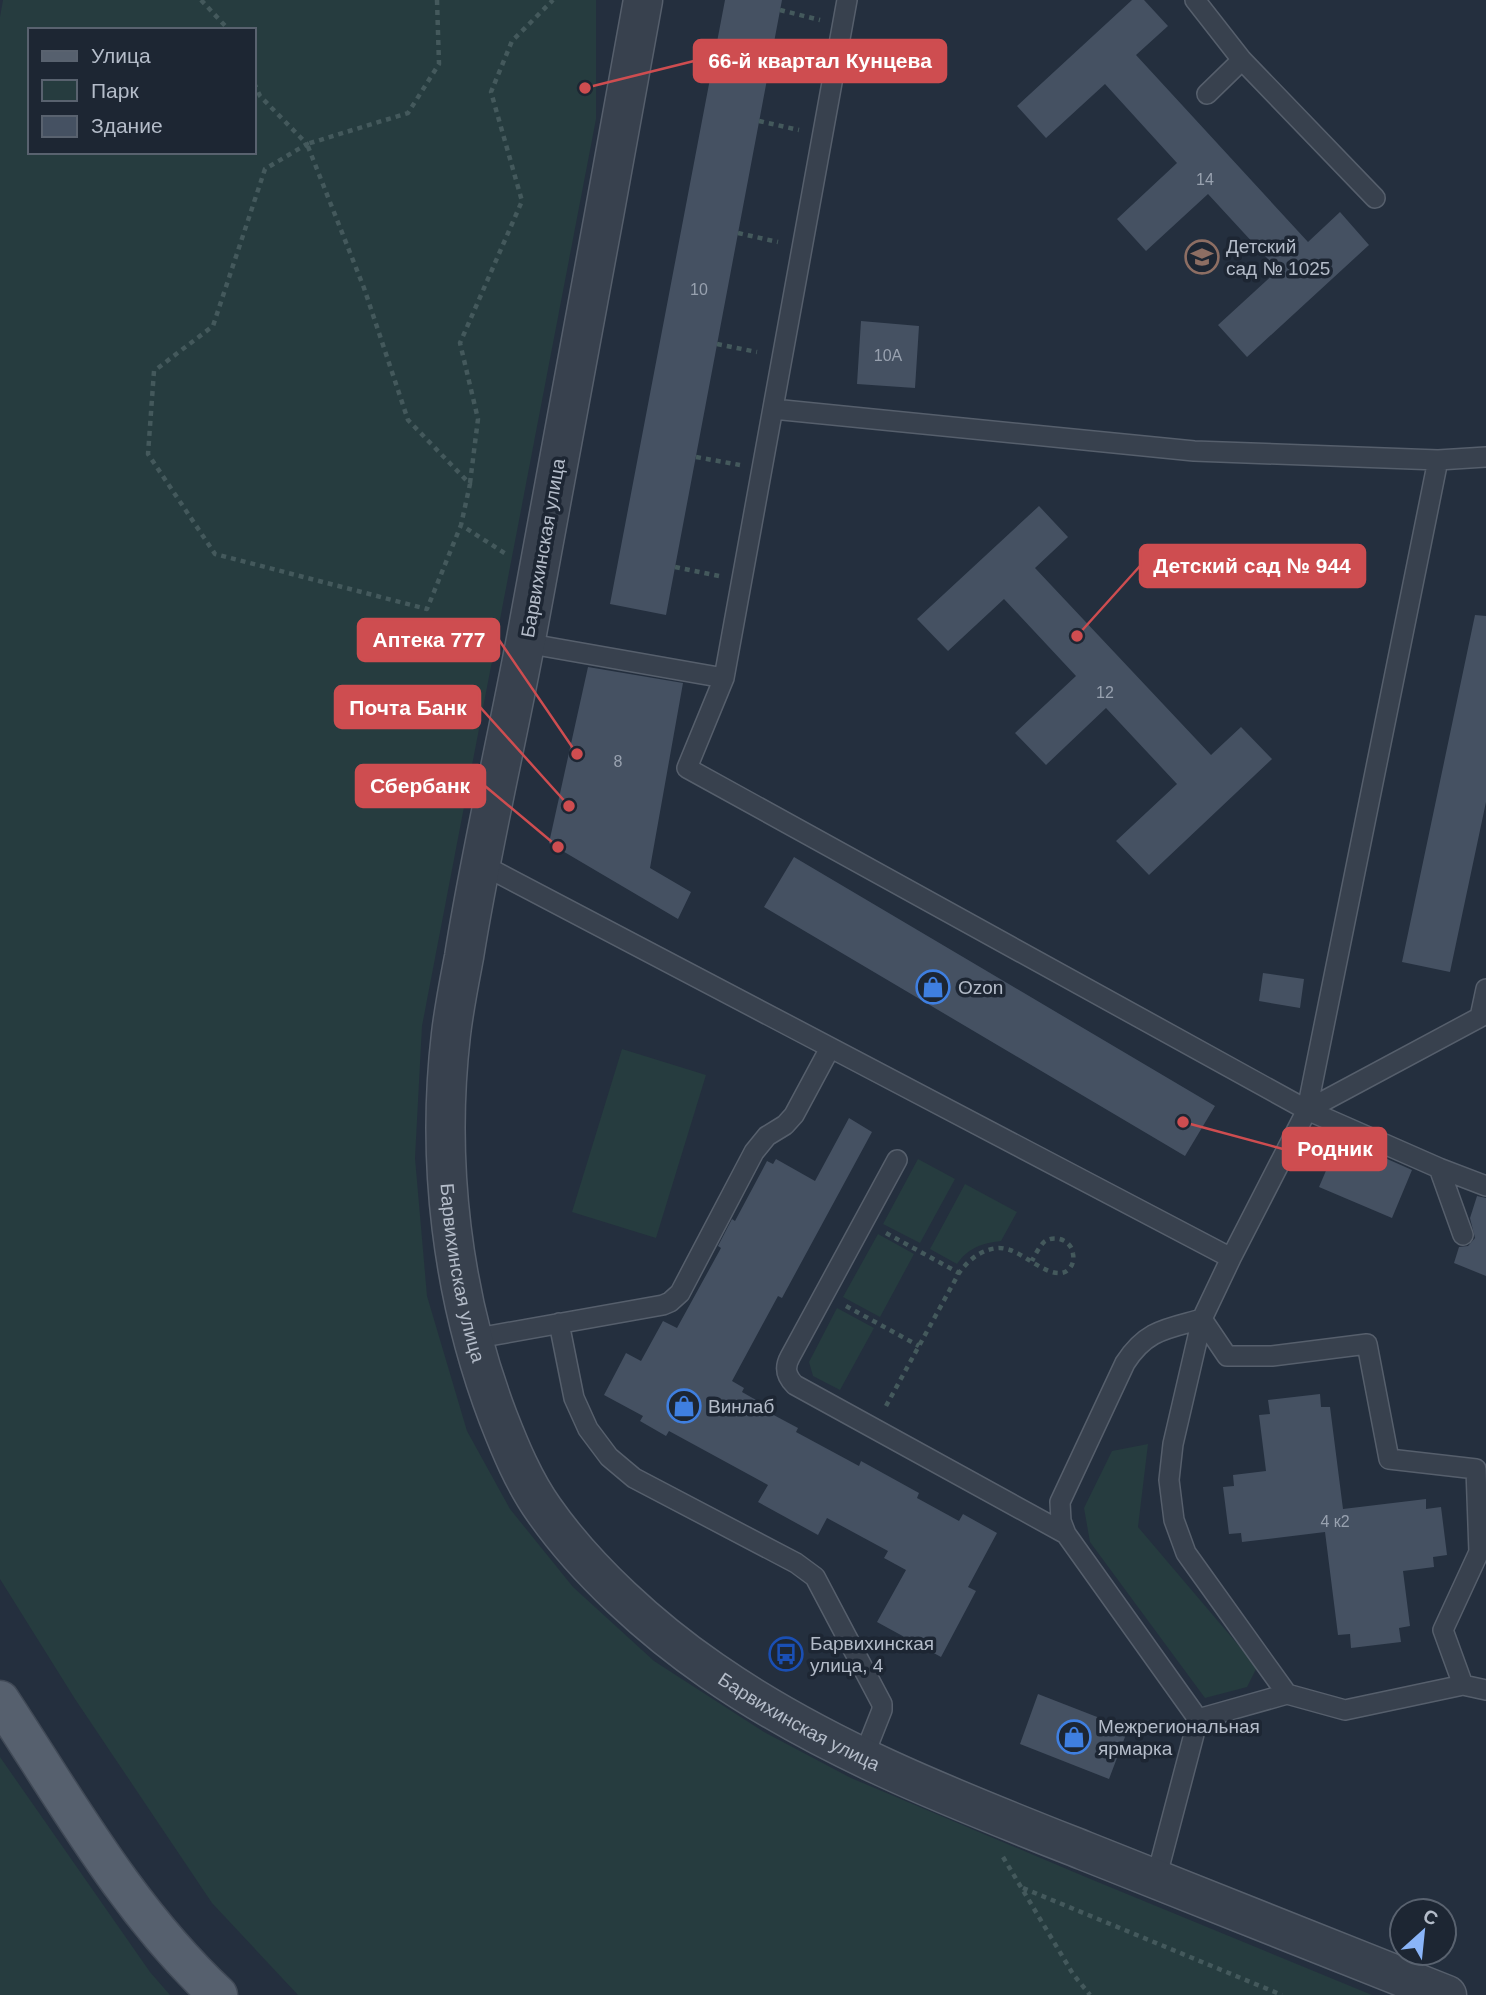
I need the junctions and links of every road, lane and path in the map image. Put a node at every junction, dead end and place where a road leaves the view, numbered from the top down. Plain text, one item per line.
1 (201, 0) edge
2 (437, 0) edge
3 (553, 0) edge
4 (643, 0) edge
5 (847, 0) edge
6 (1195, 0) edge
7 (780, 10) dead end
8 (843, 25) junction
9 (227, 28) edge
10 (1242, 60) junction
11 (256, 87) edge
12 (1207, 94) dead end
13 (759, 121) dead end
14 (823, 135) junction
15 (307, 144) junction
16 (1375, 198) dead end
17 (738, 233) dead end
18 (803, 247) junction
19 (717, 344) dead end
20 (783, 358) junction
21 (774, 409) junction
22 (696, 457) dead end
23 (1486, 457) edge
24 (1438, 460) junction
25 (762, 470) junction
26 (470, 484) junction
27 (461, 525) junction
28 (675, 567) dead end
29 (538, 575) junction
30 (742, 581) junction
31 (525, 643) junction
32 (724, 678) junction
33 (479, 863) junction
34 (1486, 989) edge
35 (1484, 1017) edge
36 (830, 1048) junction
37 (1307, 1110) junction
38 (897, 1160) dead end
39 (1439, 1168) junction
40 (1486, 1186) edge
41 (863, 1221) junction
42 (1464, 1235) dead end
43 (1231, 1258) junction
44 (1032, 1261) junction
45 (959, 1273) junction
46 (824, 1294) junction
47 (1202, 1319) junction
48 (559, 1323) junction
49 (472, 1339) junction
50 (919, 1346) junction
51 (874, 1428) junction
52 (1066, 1534) junction
53 (1463, 1685) junction
54 (1486, 1690) edge
55 (1287, 1694) junction
56 (0, 1700) edge
57 (1198, 1719) junction
58 (863, 1758) junction
59 (1007, 1820) junction
60 (1156, 1879) junction
61 (1023, 1888) junction
62 (218, 1995) edge
63 (1090, 1995) edge
64 (1282, 1995) edge
65 (1447, 1995) edge

1 - 9 path
2 - 15 path
3 - 26 path
4 - 29 street, Барвихинская улица
5 - 8 lane
6 - 10 lane
7 - 8 path
8 - 14 lane
10 - 12 lane
10 - 16 lane
11 - 15 path
13 - 14 path
14 - 18 lane
15 - 26 path
15 - 27 path
17 - 18 path
18 - 20 lane
19 - 20 path
20 - 21 lane
21 - 24 lane
21 - 25 lane
22 - 25 path
23 - 24 lane
24 - 37 lane
25 - 30 lane
26 - 27 path
27 - 29 path
28 - 30 path
29 - 31 street, Барвихинская улица
30 - 32 lane
31 - 32 lane
31 - 33 street, Барвихинская улица
32 - 37 lane
33 - 36 lane
33 - 49 street, Барвихинская улица
34 - 35 lane
35 - 37 lane
36 - 43 lane
36 - 48 lane
37 - 39 lane
37 - 43 lane
38 - 41 lane
39 - 40 lane
39 - 42 lane
41 - 45 path
41 - 46 lane
43 - 47 lane
44 - 44 path
44 - 45 path
45 - 50 path
46 - 50 path
46 - 51 lane
47 - 52 lane
47 - 53 lane
47 - 55 lane
48 - 49 lane
48 - 58 lane
49 - 58 street, Барвихинская улица
50 - 51 path
51 - 52 lane
52 - 57 lane
53 - 54 lane
53 - 55 lane
55 - 57 lane
56 - 62 main road
57 - 60 lane
58 - 59 street, Барвихинская улица
59 - 60 street, Барвихинская улица
59 - 61 path
60 - 65 street, Барвихинская улица
61 - 63 path
61 - 64 path

